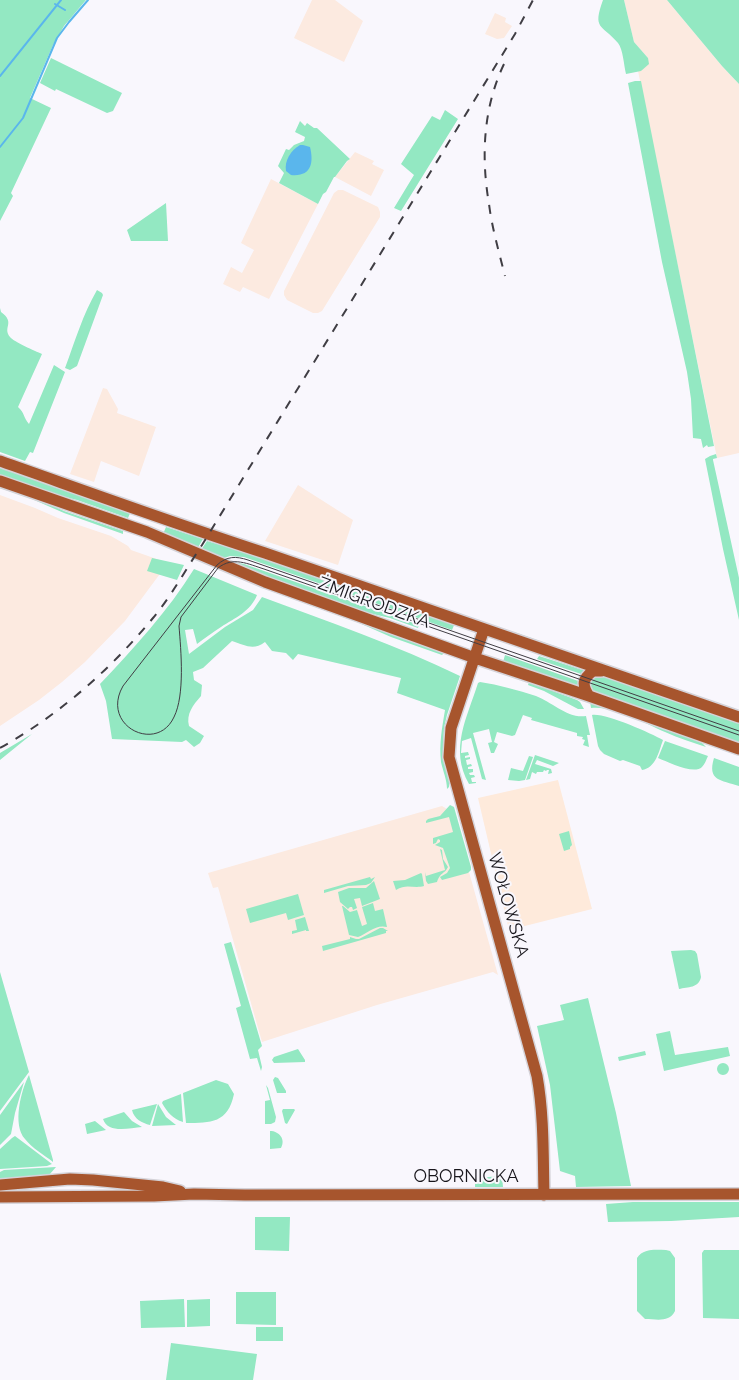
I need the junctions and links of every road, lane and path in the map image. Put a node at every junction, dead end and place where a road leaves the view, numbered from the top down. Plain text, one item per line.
1 (0, 461) edge
2 (0, 481) edge
3 (484, 629) junction
4 (475, 658) junction
5 (605, 672) junction
6 (589, 696) junction
7 (739, 717) edge
8 (739, 749) edge
9 (0, 1185) edge
10 (194, 1194) junction
11 (739, 1194) edge
12 (544, 1195) junction
13 (0, 1196) edge

1 - 3 main road, ŻMIGRODZKA
2 - 4 main road, ŻMIGRODZKA
3 - 4 main road, WOŁOWSKA
3 - 5 main road, ŻMIGRODZKA
4 - 6 main road, ŻMIGRODZKA
4 - 12 main road, WOŁOWSKA
5 - 6 main road
5 - 7 main road, ŻMIGRODZKA
6 - 8 main road, ŻMIGRODZKA
9 - 10 main road, OBORNICKA
10 - 12 main road, OBORNICKA
10 - 13 main road, OBORNICKA
11 - 12 main road, OBORNICKA

